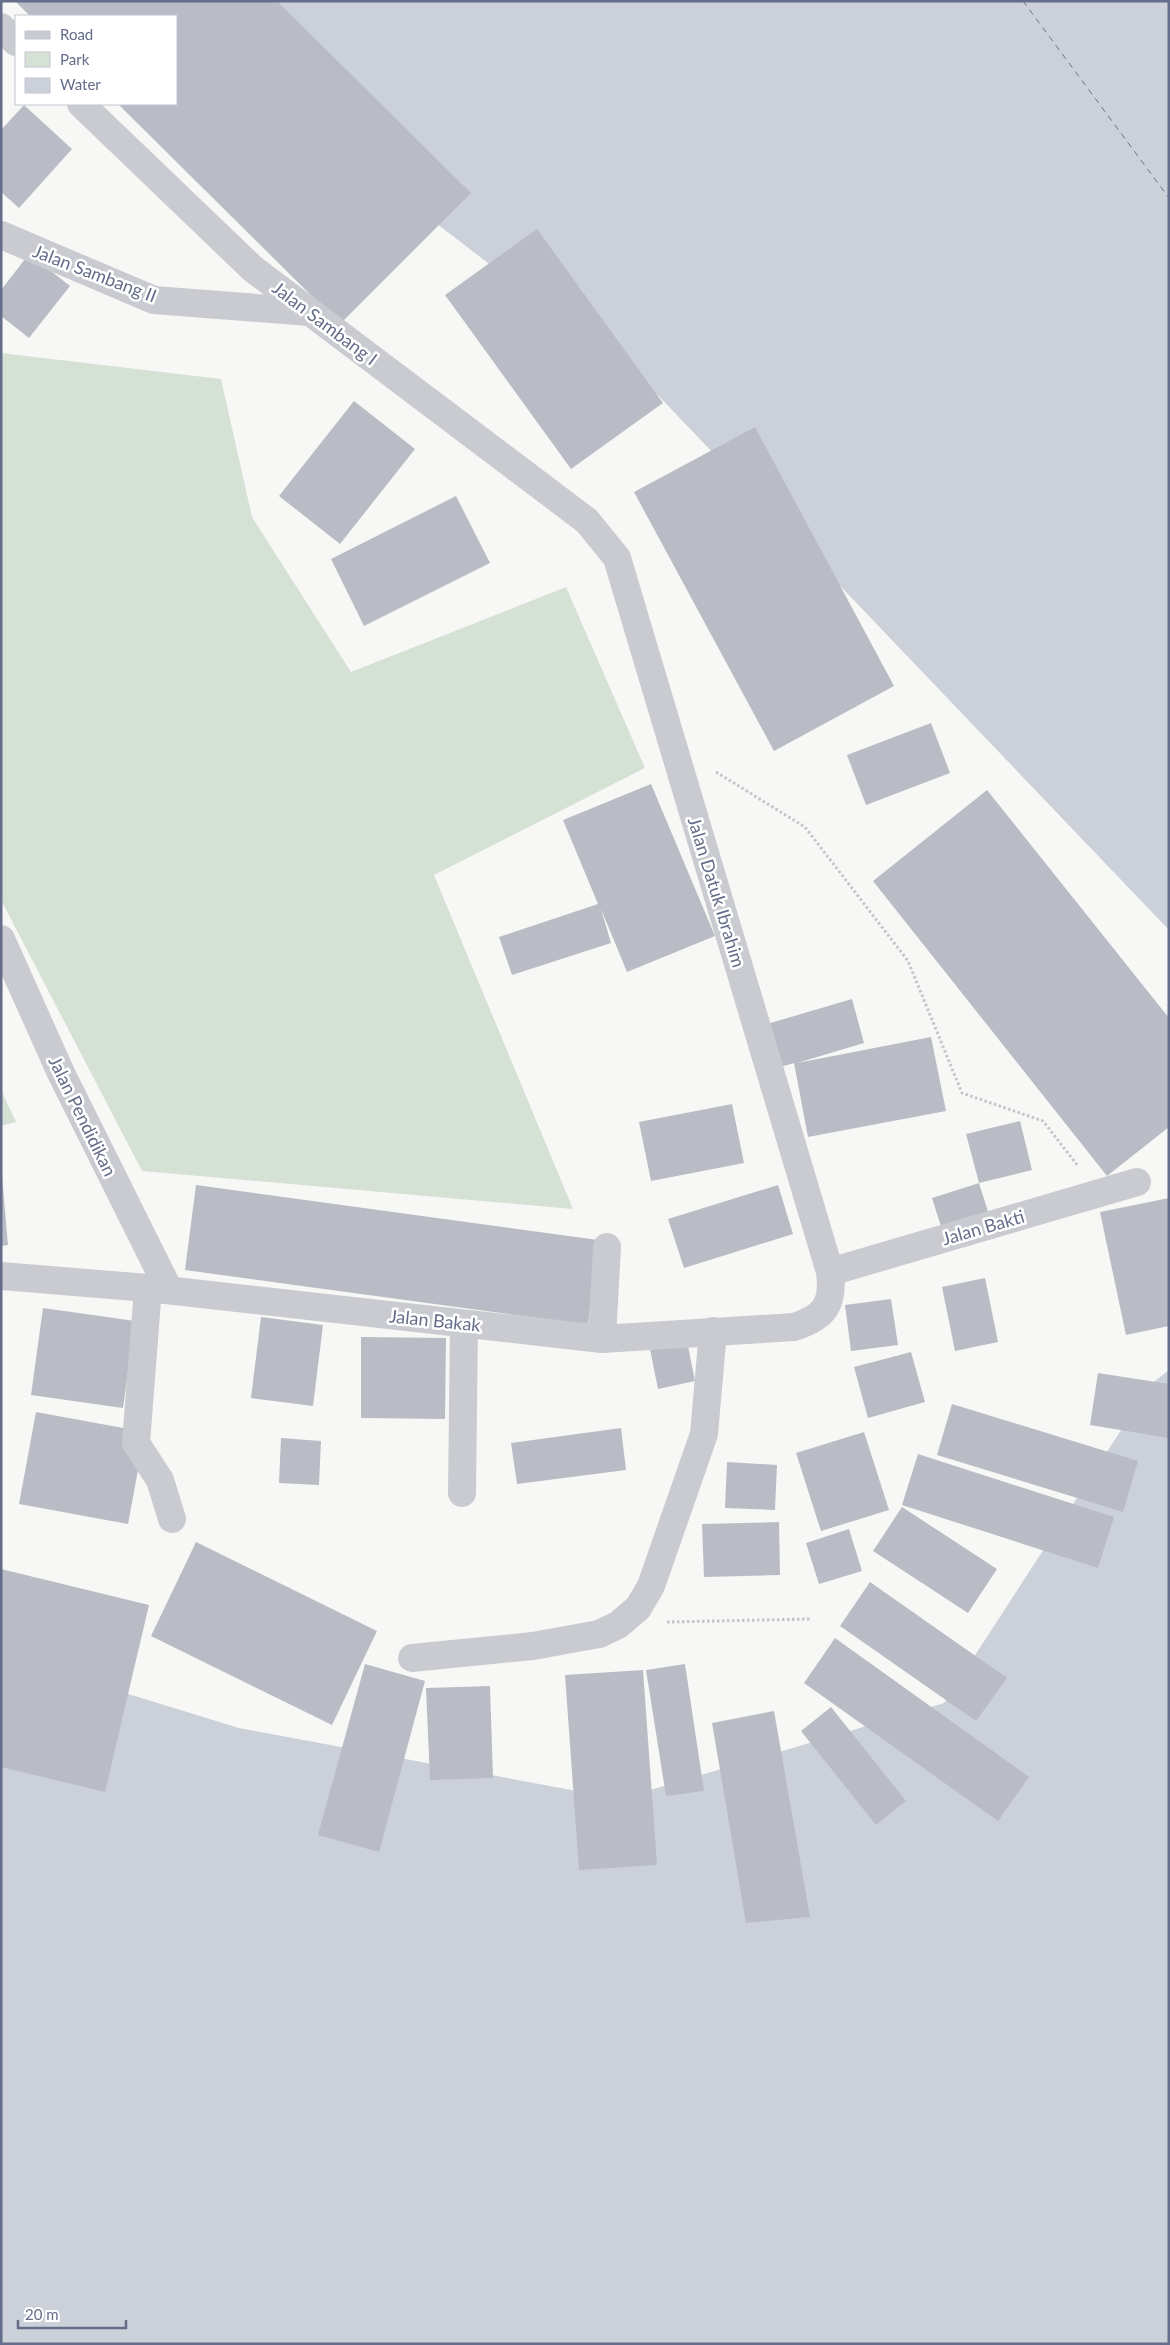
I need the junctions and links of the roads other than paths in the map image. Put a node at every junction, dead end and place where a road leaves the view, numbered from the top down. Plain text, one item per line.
1 (1, 27) edge
2 (15, 41) edge
3 (82, 105) edge
4 (1, 235) edge
5 (310, 312) junction
6 (587, 521) joint
7 (1, 939) edge
8 (1137, 1182) dead end
9 (607, 1247) dead end
10 (830, 1272) junction
11 (1, 1276) edge
12 (159, 1289) junction
13 (464, 1324) junction
14 (713, 1331) junction
15 (602, 1339) junction
16 (462, 1493) dead end
17 (172, 1519) dead end
18 (412, 1658) dead end

1 - 2 street
3 - 5 street, Jalan Sambang I
4 - 5 street, Jalan Sambang II
5 - 6 street, Jalan Sambang I
6 - 10 street, Jalan Datuk Ibrahim
7 - 12 street, Jalan Pendidikan
8 - 10 street, Jalan Bakti
9 - 15 street
10 - 14 street, Jalan Bakak
11 - 12 street, Jalan Bakak
12 - 13 street, Jalan Bakak
12 - 17 street
13 - 15 street, Jalan Bakak
13 - 16 street
14 - 15 street, Jalan Bakak
14 - 18 street

